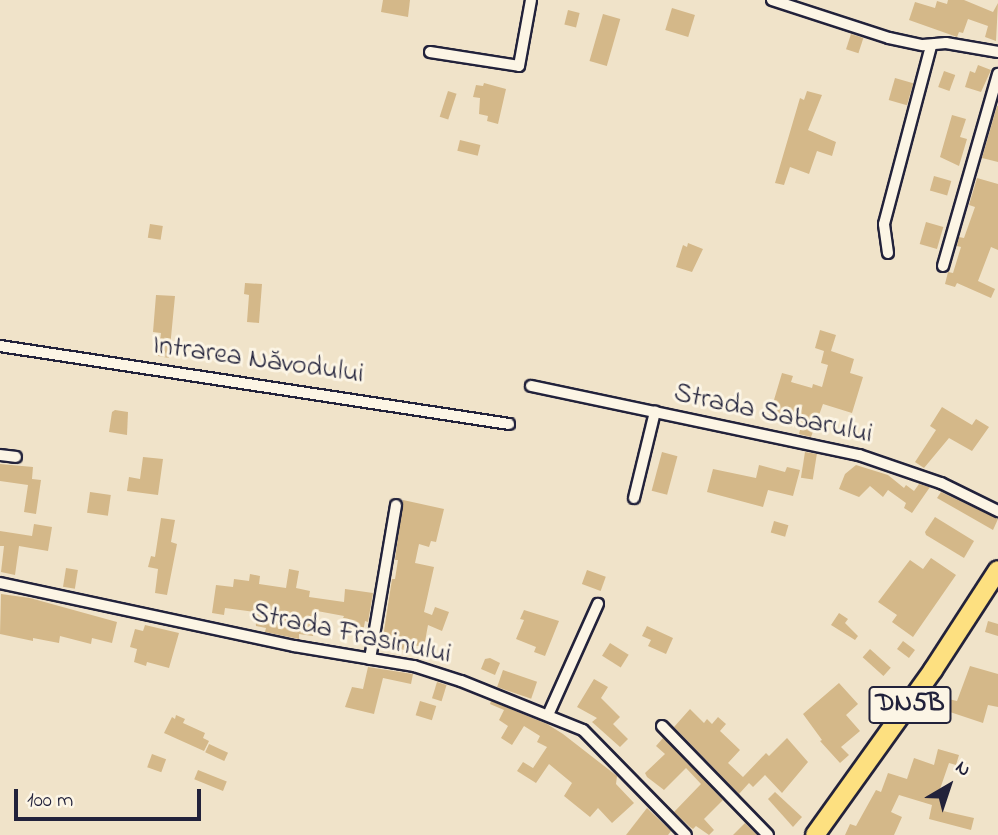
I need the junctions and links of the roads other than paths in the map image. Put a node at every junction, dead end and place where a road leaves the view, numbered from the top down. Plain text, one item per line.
1 (531, 0) edge
2 (772, 0) edge
3 (930, 46) junction
4 (430, 52) dead end
5 (998, 52) edge
6 (998, 74) edge
7 (888, 253) dead end
8 (943, 266) dead end
9 (0, 346) edge
10 (531, 386) dead end
11 (655, 412) junction
12 (509, 424) dead end
13 (0, 455) edge
14 (16, 457) dead end
15 (635, 498) dead end
16 (396, 505) dead end
17 (998, 511) edge
18 (998, 570) edge
19 (0, 583) edge
20 (598, 604) dead end
21 (370, 659) junction
22 (548, 715) junction
23 (662, 726) dead end
24 (686, 835) edge
25 (768, 835) edge
26 (816, 835) edge

1 - 4 street
2 - 3 street
3 - 5 street
3 - 7 street
6 - 8 street
9 - 12 street, Intrarea Năvodului
10 - 11 street, Strada Sabarului
11 - 15 street
11 - 17 street, Strada Sabarului
13 - 14 street
16 - 21 street
18 - 26 main road, DN5B
19 - 21 street, Strada Frasinului
20 - 22 street
21 - 22 street, Strada Frasinului
22 - 24 street, Strada Frasinului
23 - 25 street

